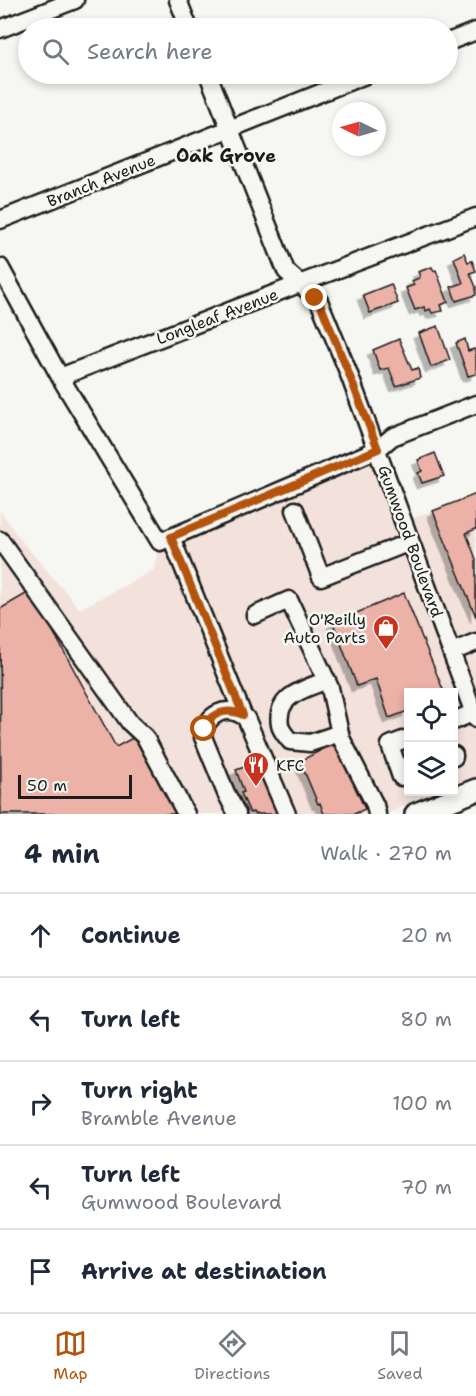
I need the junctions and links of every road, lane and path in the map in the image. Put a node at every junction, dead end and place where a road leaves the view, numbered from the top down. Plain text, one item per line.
1 (75, 0) edge
2 (178, 0) edge
3 (28, 18) edge
4 (185, 18) edge
5 (18, 22) edge
6 (0, 29) edge
7 (476, 31) edge
8 (458, 38) edge
9 (212, 84) edge
10 (342, 84) edge
11 (230, 128) junction
12 (476, 217) edge
13 (0, 220) edge
14 (0, 267) edge
15 (299, 284) junction
16 (60, 377) junction
17 (476, 404) edge
18 (378, 449) junction
19 (295, 510) dead end
20 (0, 540) edge
21 (166, 540) junction
22 (410, 543) junction
23 (255, 615) dead end
24 (476, 642) edge
25 (452, 652) junction
26 (327, 680) junction
27 (245, 716) junction
28 (475, 716) edge
29 (458, 720) edge
30 (340, 733) junction
31 (404, 740) edge
32 (404, 776) edge
33 (476, 790) edge
34 (237, 813) edge
35 (186, 814) edge
36 (287, 814) edge
37 (377, 814) edge
38 (416, 814) edge

1 - 3 street
2 - 4 street
5 - 6 street
7 - 8 street
9 - 11 street, Gumwood Boulevard
10 - 11 street, Branch Avenue
11 - 13 street, Branch Avenue
11 - 15 street, Gumwood Boulevard
12 - 15 street, Longleaf Avenue
14 - 16 street
15 - 16 street, Longleaf Avenue
15 - 18 street, Gumwood Boulevard
16 - 21 street
17 - 18 street
18 - 21 street
18 - 22 street, Gumwood Boulevard
19 - 22 street
20 - 35 street
21 - 27 street
22 - 25 street, Gumwood Boulevard
23 - 26 street
24 - 25 street
25 - 28 street, Gumwood Boulevard
26 - 30 street
26 - 30 street
27 - 34 street
27 - 36 street
28 - 29 street
30 - 37 street
31 - 32 street
33 - 38 main road

